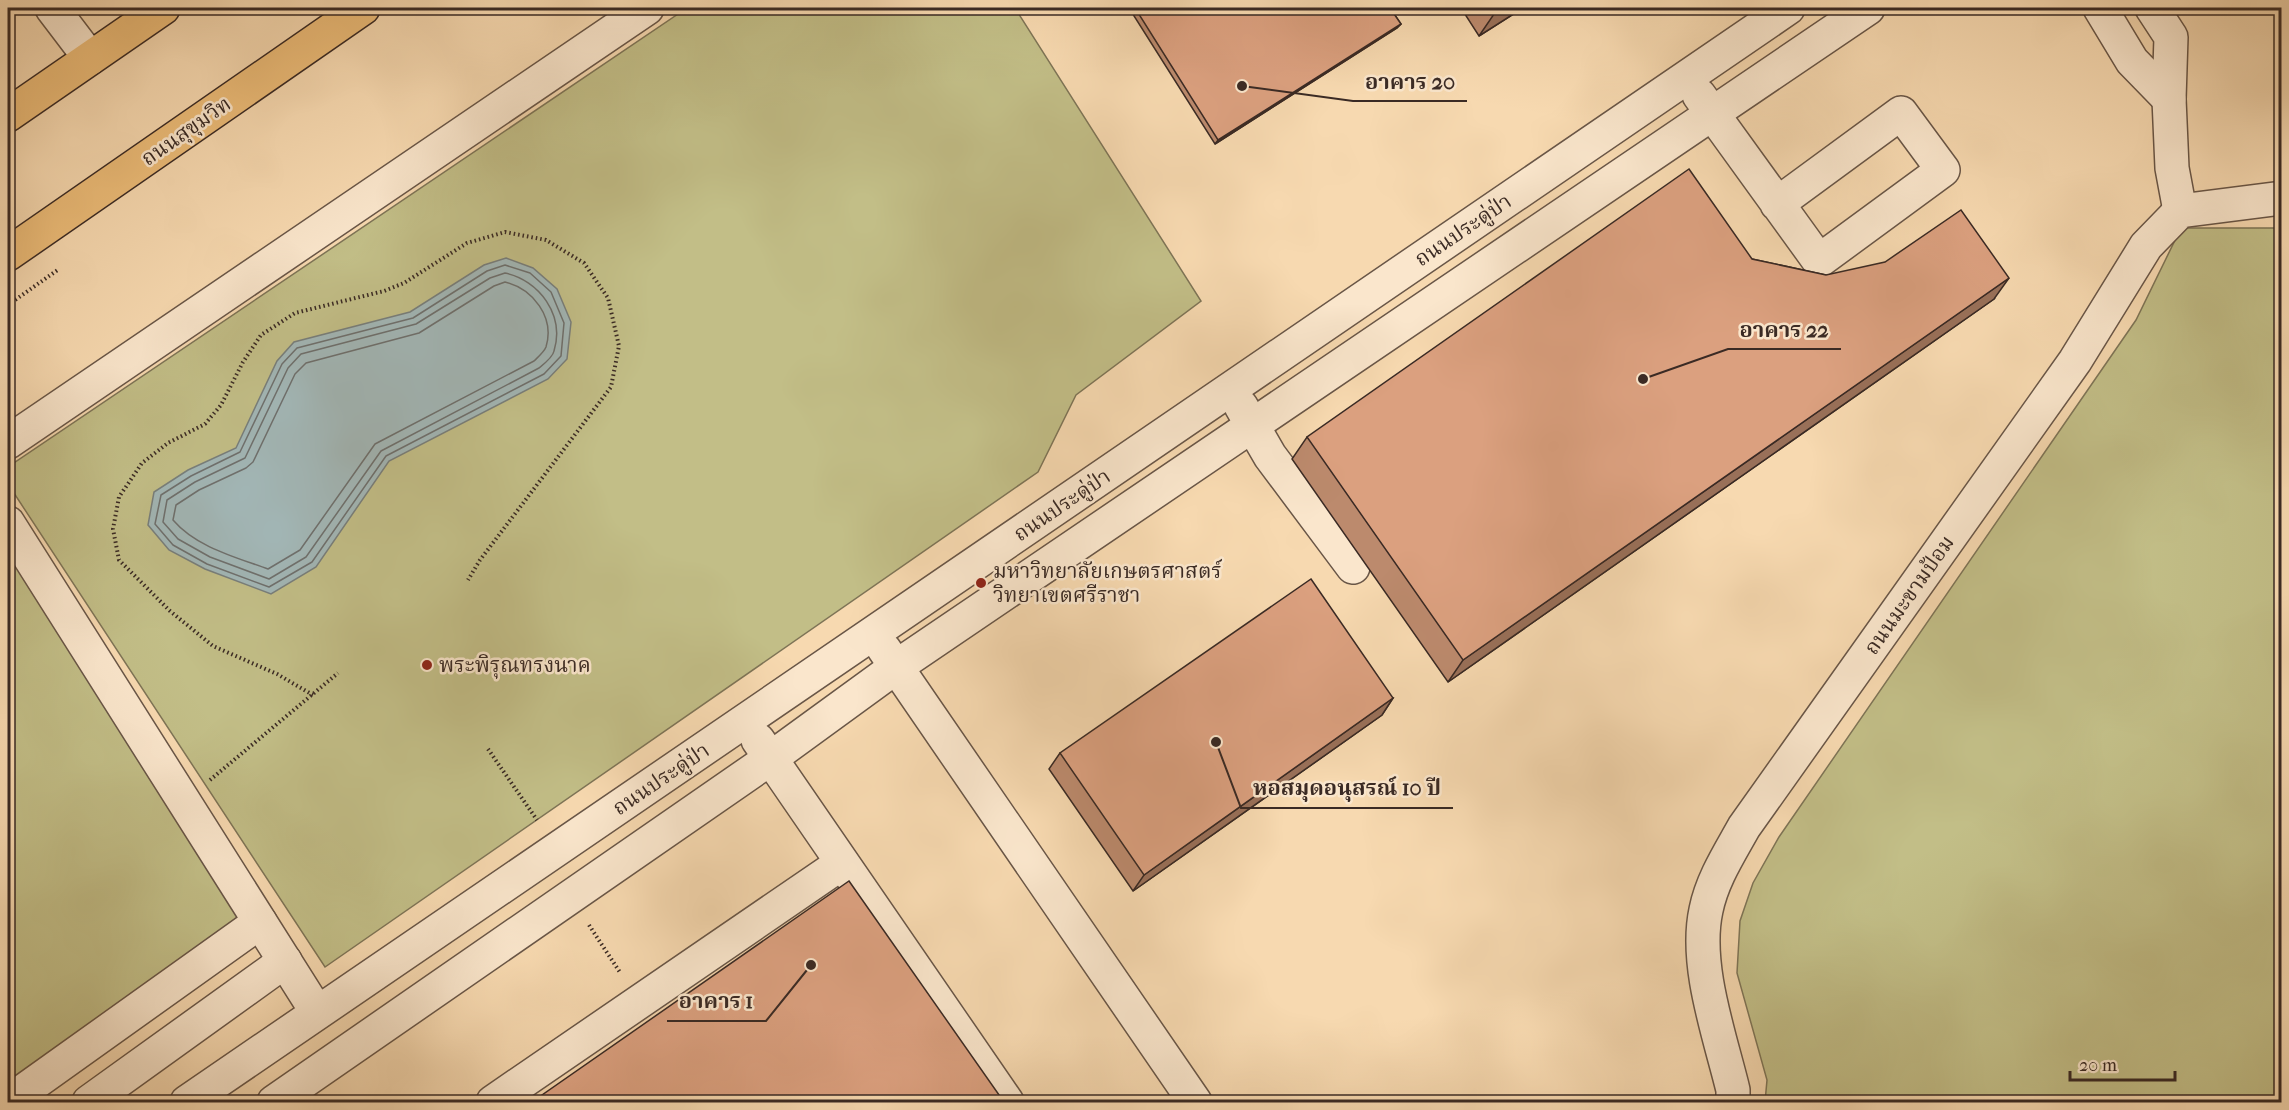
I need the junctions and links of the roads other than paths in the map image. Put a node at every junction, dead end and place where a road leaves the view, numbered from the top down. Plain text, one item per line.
1 (52, 8) edge
2 (163, 8) edge
3 (363, 8) edge
4 (647, 8) edge
5 (1788, 8) edge
6 (1869, 8) edge
7 (2100, 8) edge
8 (2152, 8) edge
9 (90, 58) junction
10 (1687, 76) junction
11 (2169, 99) junction
12 (1711, 114) junction
13 (8, 115) edge
14 (2282, 198) edge
15 (1777, 204) junction
16 (2180, 211) junction
17 (8, 254) edge
18 (1231, 389) junction
19 (1252, 424) junction
20 (8, 442) edge
21 (8, 523) edge
22 (1353, 567) dead end
23 (873, 634) junction
24 (896, 668) junction
25 (746, 722) junction
26 (771, 758) junction
27 (842, 863) junction
28 (260, 922) junction
29 (285, 961) junction
30 (317, 1012) junction
31 (8, 1102) edge
32 (89, 1102) edge
33 (187, 1102) edge
34 (273, 1102) edge
35 (493, 1102) edge
36 (1007, 1102) edge
37 (1195, 1102) edge
38 (1732, 1102) edge

1 - 9 street
2 - 9 highway
3 - 17 highway, ถนนสุขุมวิท
4 - 20 street
5 - 10 street, ถนนประดู่ป่า
6 - 12 street, ถนนประดู่ป่า
7 - 11 street
8 - 11 street
9 - 13 highway
10 - 12 street
10 - 18 street, ถนนประดู่ป่า
11 - 16 street
12 - 15 street
12 - 19 street, ถนนประดู่ป่า
14 - 16 street
15 - 15 street
16 - 38 street, ถนนมะขามป้อม
18 - 19 street
18 - 23 street, ถนนประดู่ป่า
19 - 22 street
19 - 24 street, ถนนประดู่ป่า
21 - 28 street
23 - 24 street
23 - 25 street, ถนนประดู่ป่า
24 - 26 street, ถนนประดู่ป่า
24 - 37 street
25 - 26 street
25 - 30 street, ถนนประดู่ป่า
26 - 27 street
26 - 34 street, ถนนประดู่ป่า
27 - 35 street
27 - 36 street
28 - 29 street
28 - 31 street
29 - 30 street
29 - 32 street
30 - 33 street, ถนนประดู่ป่า

